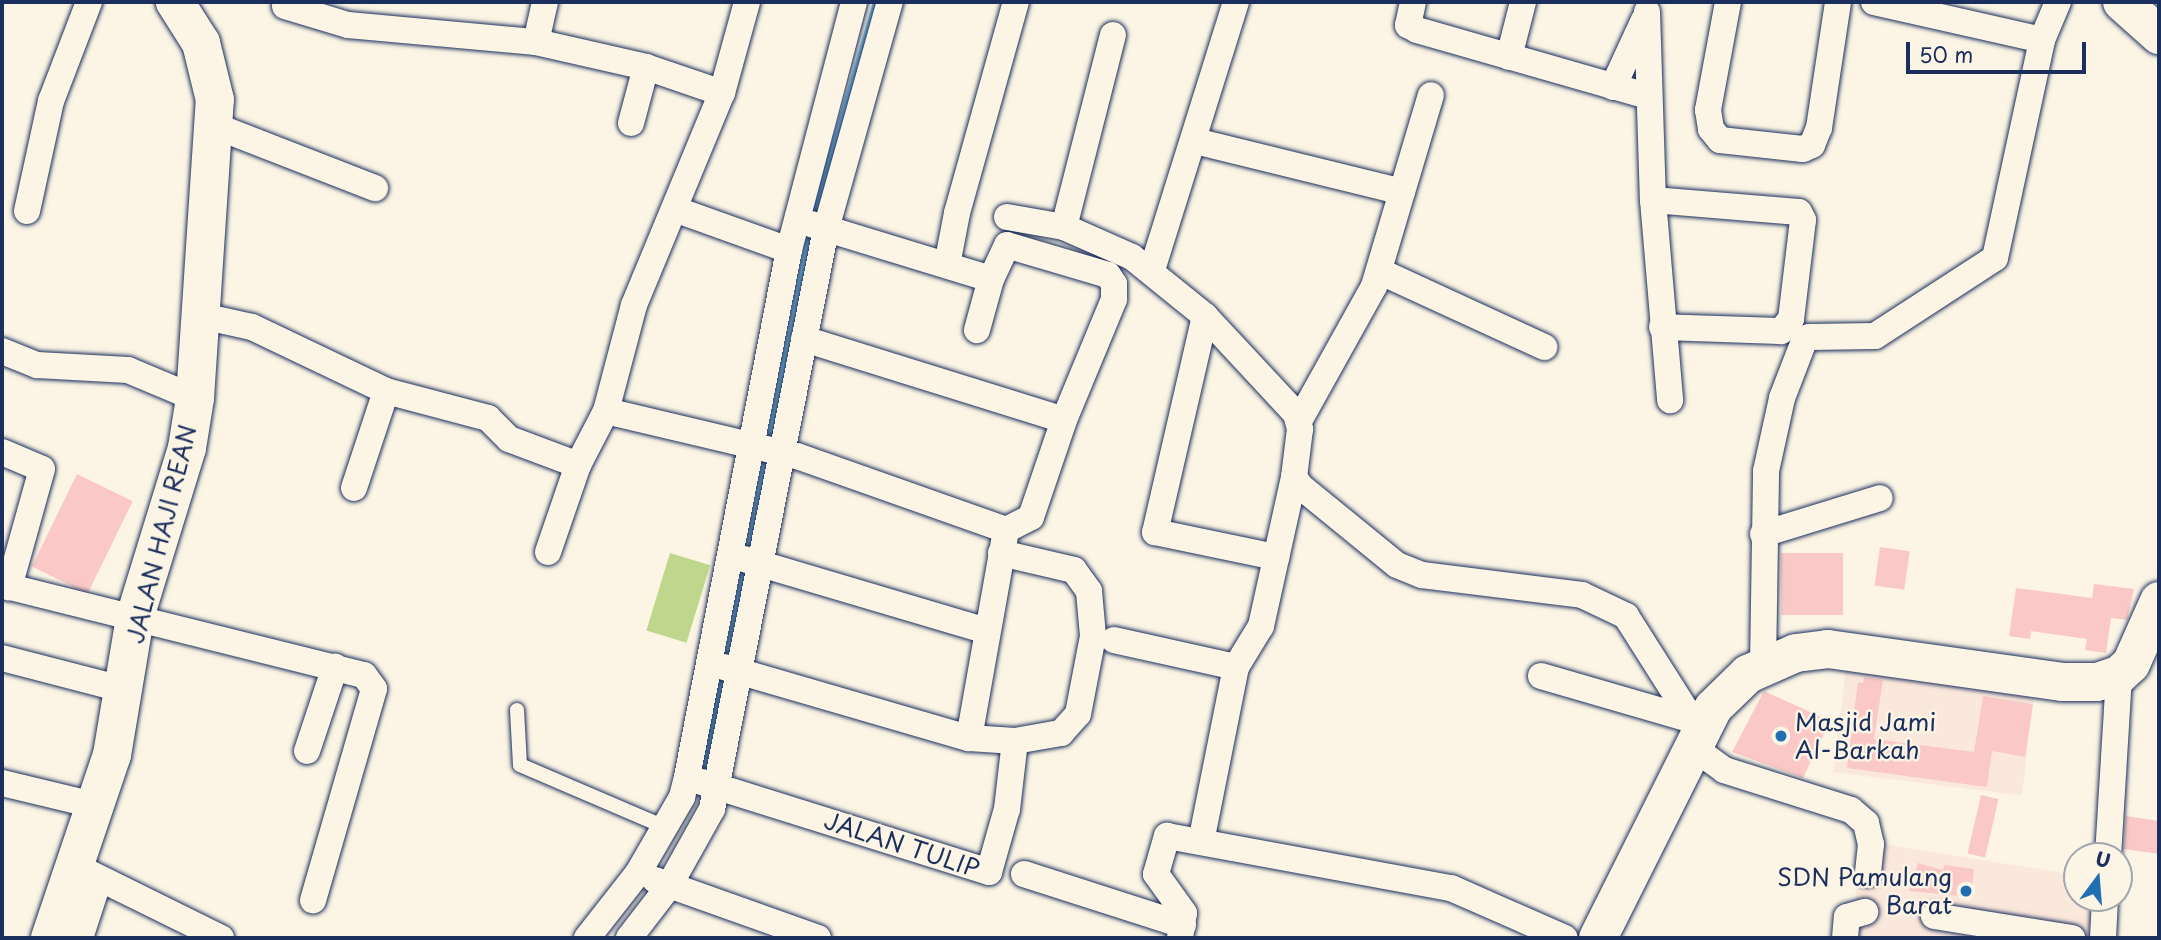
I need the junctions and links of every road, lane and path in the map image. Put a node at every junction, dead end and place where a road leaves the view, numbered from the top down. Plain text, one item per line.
1 (89, 2) edge
2 (175, 2) edge
3 (545, 2) edge
4 (747, 2) edge
5 (854, 2) edge
6 (890, 2) edge
7 (1017, 2) edge
8 (1236, 2) edge
9 (1413, 2) edge
10 (1524, 2) edge
11 (1728, 2) edge
12 (1838, 2) edge
13 (1874, 2) edge
14 (2058, 2) edge
15 (2122, 2) edge
16 (282, 3) edge
17 (1648, 7) edge
18 (1113, 35) dead end
19 (2159, 35) edge
20 (2042, 40) junction
21 (536, 43) junction
22 (1509, 57) junction
23 (646, 67) junction
24 (1614, 88) junction
25 (722, 93) junction
26 (1431, 94) dead end
27 (1647, 96) junction
28 (631, 123) dead end
29 (213, 125) junction
30 (1195, 141) junction
31 (375, 188) dead end
32 (1402, 192) junction
33 (1653, 201) junction
34 (677, 210) junction
35 (27, 211) dead end
36 (811, 224) junction
37 (1064, 227) junction
38 (1016, 245) junction
39 (789, 250) junction
40 (947, 265) junction
41 (1152, 270) junction
42 (1378, 271) junction
43 (990, 279) junction
44 (202, 316) junction
45 (1205, 316) junction
46 (1662, 327) junction
47 (977, 330) dead end
48 (804, 339) junction
49 (1544, 347) dead end
50 (2, 351) edge
51 (386, 391) junction
52 (195, 398) junction
53 (1670, 400) dead end
54 (606, 411) junction
55 (1064, 420) junction
56 (1299, 421) junction
57 (767, 450) junction
58 (2, 452) edge
59 (578, 465) junction
60 (1294, 477) junction
61 (354, 488) dead end
62 (1880, 498) dead end
63 (1763, 534) junction
64 (1004, 541) junction
65 (548, 552) dead end
66 (1276, 557) junction
67 (746, 559) junction
68 (6, 586) edge
69 (2159, 601) edge
70 (123, 614) junction
71 (987, 631) junction
72 (1114, 640) dead end
73 (2, 658) edge
74 (1763, 666) junction
75 (335, 667) junction
76 (725, 667) junction
77 (1236, 667) junction
78 (2119, 674) junction
79 (1541, 676) dead end
80 (126, 690) junction
81 (517, 710) dead end
82 (1695, 734) junction
83 (969, 738) junction
84 (1014, 741) junction
85 (307, 751) dead end
86 (702, 782) junction
87 (2, 783) edge
88 (98, 806) junction
89 (665, 827) junction
90 (1201, 842) junction
91 (2109, 842) edge
92 (87, 873) junction
93 (638, 873) junction
94 (1024, 874) dead end
95 (1868, 874) dead end
96 (669, 886) junction
97 (313, 900) dead end
98 (1865, 912) dead end
99 (2104, 912) edge
100 (1934, 916) dead end
101 (1181, 931) edge
102 (50, 938) edge
103 (80, 938) edge
104 (220, 938) edge
105 (587, 938) edge
106 (629, 938) edge
107 (818, 938) edge
108 (1565, 938) edge
109 (1598, 938) edge
110 (1845, 938) edge
111 (2072, 938) edge
112 (2103, 938) edge

1 - 35 street
2 - 29 street, JALAN HAJI REAN
3 - 21 street
4 - 25 street
5 - 36 street
6 - 36 street
7 - 40 street
8 - 30 street
9 - 22 street
10 - 22 street
11 - 12 street
13 - 20 street
14 - 20 street
15 - 19 street
16 - 21 street
17 - 24 street
17 - 27 street
18 - 37 street
20 - 63 street
21 - 23 street
22 - 24 street
23 - 25 street
23 - 28 street
24 - 27 street
25 - 34 street
26 - 32 street
27 - 33 street
29 - 31 street
29 - 44 street, JALAN HAJI REAN
30 - 32 street
30 - 41 street
32 - 42 street
33 - 46 street
33 - 46 street
34 - 39 street
34 - 54 street
36 - 39 street
36 - 40 street
36 - 48 street
37 - 38 street
37 - 41 street
38 - 43 street
38 - 55 street
39 - 57 street
40 - 43 street
41 - 45 street
42 - 49 street
42 - 56 street
43 - 47 street
44 - 51 street
44 - 52 street, JALAN HAJI REAN
45 - 56 street
45 - 66 street
46 - 53 street
48 - 55 street
48 - 57 street
50 - 52 street
51 - 59 street
51 - 61 street
52 - 70 street, JALAN HAJI REAN
54 - 57 street
54 - 59 street
55 - 64 street
56 - 60 street
57 - 64 street
57 - 67 street
58 - 68 street
59 - 65 street
60 - 66 street
60 - 82 street
62 - 63 street
63 - 74 street
64 - 71 street
64 - 84 street
66 - 77 street
67 - 71 street
67 - 76 street
68 - 70 street
69 - 78 street
70 - 75 street
70 - 80 street, JALAN HAJI REAN
71 - 83 street
72 - 77 street
73 - 80 street
74 - 78 street
74 - 82 street
75 - 85 street
75 - 97 street
76 - 83 street
76 - 86 street
77 - 90 street
78 - 91 street
79 - 82 street
80 - 88 street, JALAN HAJI REAN
81 - 89 lane
82 - 95 street
82 - 109 street
83 - 84 street
84 - 86 street, JALAN TULIP
86 - 89 street
86 - 96 street
87 - 88 street
88 - 92 street, JALAN HAJI REAN
89 - 93 street
90 - 101 street
90 - 108 street
92 - 102 street, JALAN HAJI REAN
92 - 103 street
92 - 104 street
93 - 96 street
93 - 105 street
94 - 101 street
96 - 106 street
96 - 107 street
98 - 110 street
99 - 112 street
100 - 111 street

